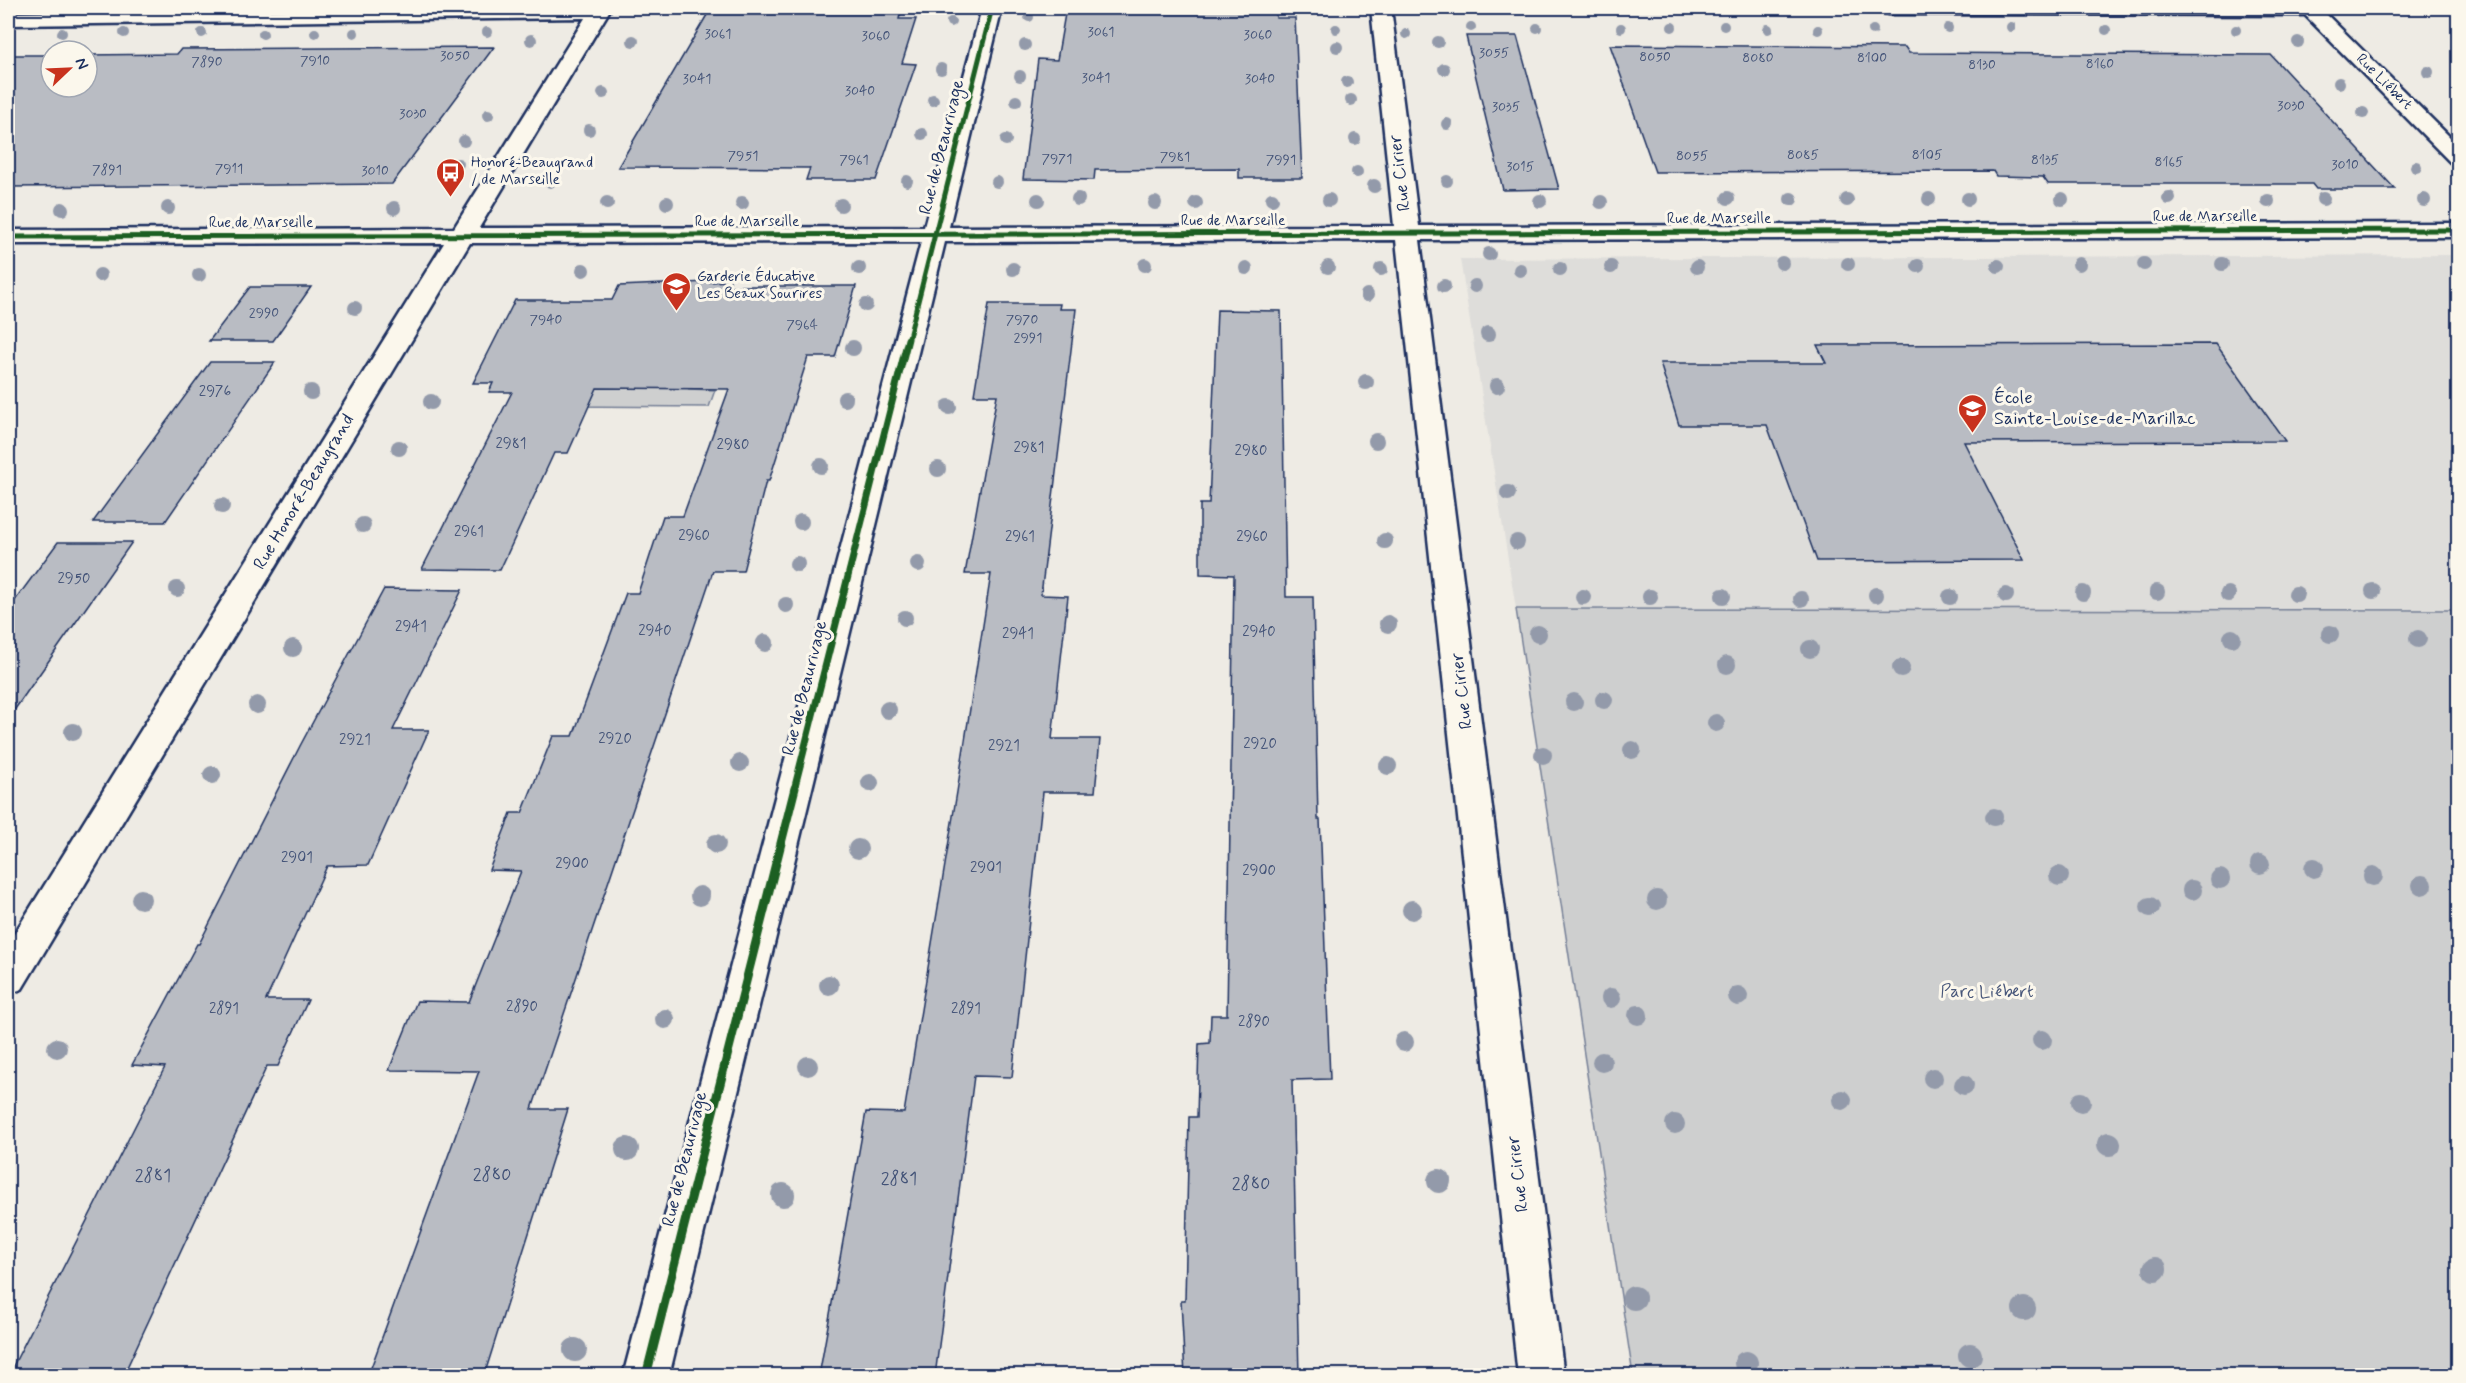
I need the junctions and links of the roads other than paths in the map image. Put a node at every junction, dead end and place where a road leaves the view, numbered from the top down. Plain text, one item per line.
1 (992, 8) edge
2 (1381, 8) edge
3 (1888, 8) edge
4 (2309, 8) edge
5 (599, 10) edge
6 (8, 19) edge
7 (2458, 157) edge
8 (2458, 230) edge
9 (1408, 234) junction
10 (936, 235) junction
11 (461, 236) junction
12 (8, 237) edge
13 (8, 977) edge
14 (646, 1376) edge
15 (1541, 1376) edge

1 - 10 street, Rue de Beaurivage
2 - 9 street, Rue Cirier
3 - 4 street
4 - 7 street, Rue Liébert
5 - 6 street
5 - 11 street, Rue Honoré-Beaugrand
8 - 9 street, Rue de Marseille
9 - 10 street, Rue de Marseille
9 - 15 street, Rue Cirier
10 - 11 street, Rue de Marseille
10 - 14 street, Rue de Beaurivage
11 - 12 street, Rue de Marseille
11 - 13 street, Rue Honoré-Beaugrand

